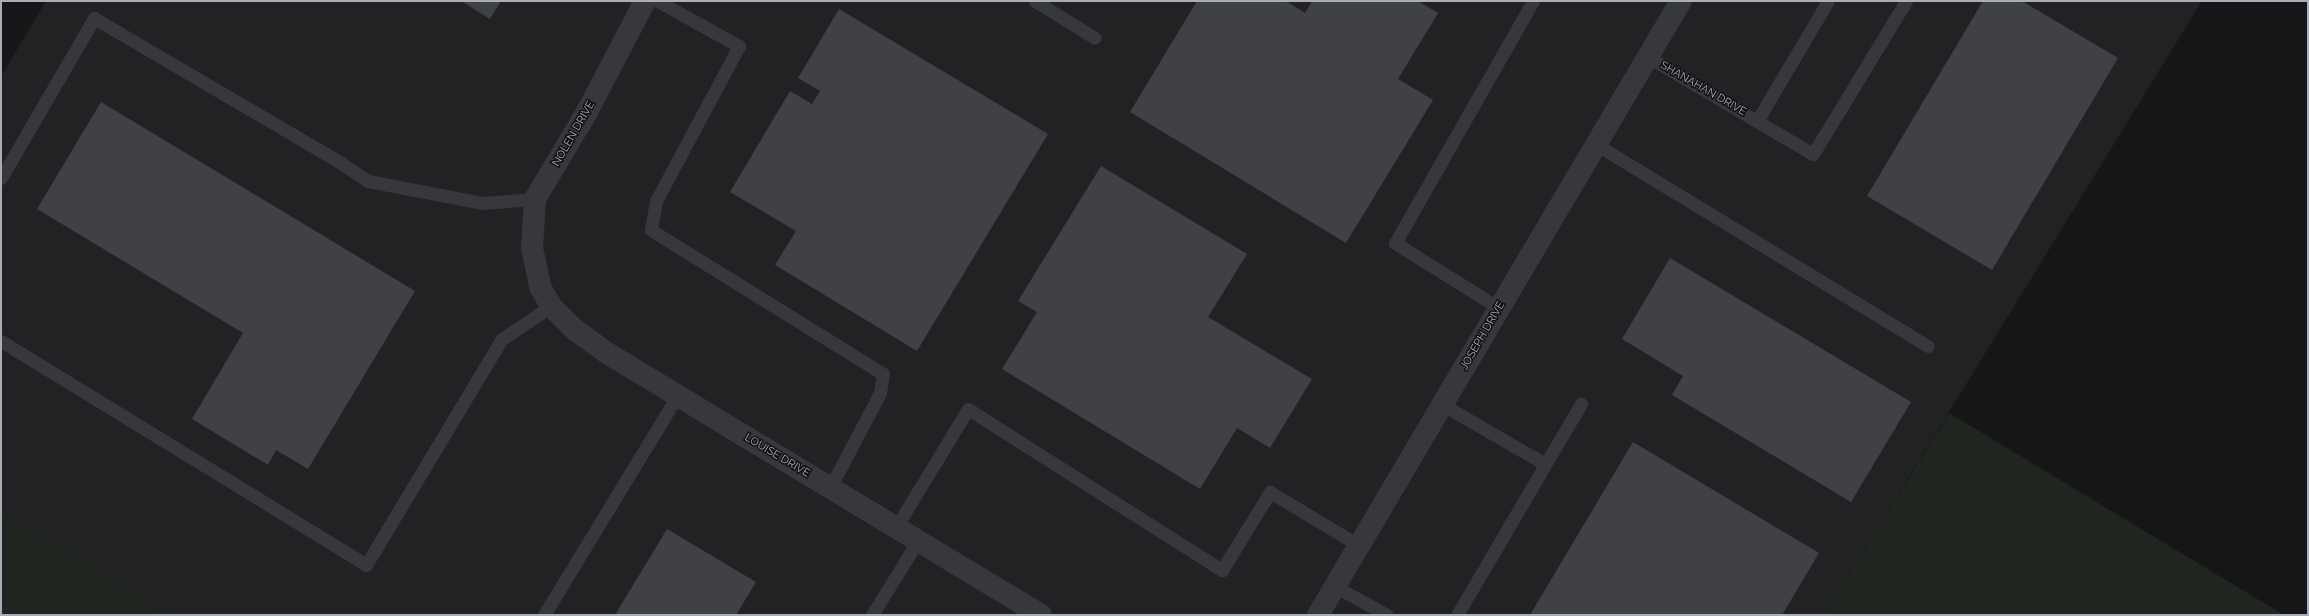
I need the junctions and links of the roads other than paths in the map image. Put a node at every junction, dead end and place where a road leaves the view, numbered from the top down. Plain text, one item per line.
1 (645, 1) edge
2 (658, 1) edge
3 (1035, 1) edge
4 (1533, 1) edge
5 (1680, 1) edge
6 (1828, 1) edge
7 (1906, 1) edge
8 (1095, 38) dead end
9 (1648, 57) junction
10 (1757, 121) junction
11 (1597, 145) junction
12 (1, 178) edge
13 (535, 199) junction
14 (536, 273) joint
15 (551, 306) junction
16 (1499, 308) junction
17 (1, 341) edge
18 (1928, 346) dead end
19 (677, 396) junction
20 (1581, 404) dead end
21 (1444, 405) junction
22 (1545, 464) junction
23 (830, 488) junction
24 (895, 529) junction
25 (917, 542) junction
26 (1360, 546) junction
27 (1336, 587) junction
28 (544, 615) edge
29 (872, 615) edge
30 (1041, 615) edge
31 (1318, 615) edge
32 (1387, 615) edge
33 (1456, 615) edge

1 - 13 street, NOLEN DRIVE
2 - 23 lane
3 - 8 lane
4 - 16 lane
5 - 9 street, SHANAHAN DRIVE
6 - 10 lane
7 - 10 lane, SHANAHAN DRIVE
9 - 10 lane, SHANAHAN DRIVE
9 - 11 street, JOSEPH DRIVE
11 - 16 street, JOSEPH DRIVE
11 - 18 lane
12 - 13 lane
13 - 14 street, NOLEN DRIVE
14 - 15 street, LOUISE DRIVE
15 - 17 lane
15 - 19 street, LOUISE DRIVE
16 - 21 street, JOSEPH DRIVE
19 - 23 street, LOUISE DRIVE
19 - 28 lane
20 - 22 lane
21 - 22 lane
21 - 26 street, JOSEPH DRIVE
22 - 33 lane
23 - 24 street, LOUISE DRIVE
24 - 25 street, LOUISE DRIVE
24 - 26 lane
25 - 29 lane
25 - 30 street, LOUISE DRIVE
26 - 27 street, JOSEPH DRIVE
27 - 31 street, JOSEPH DRIVE
27 - 32 lane

